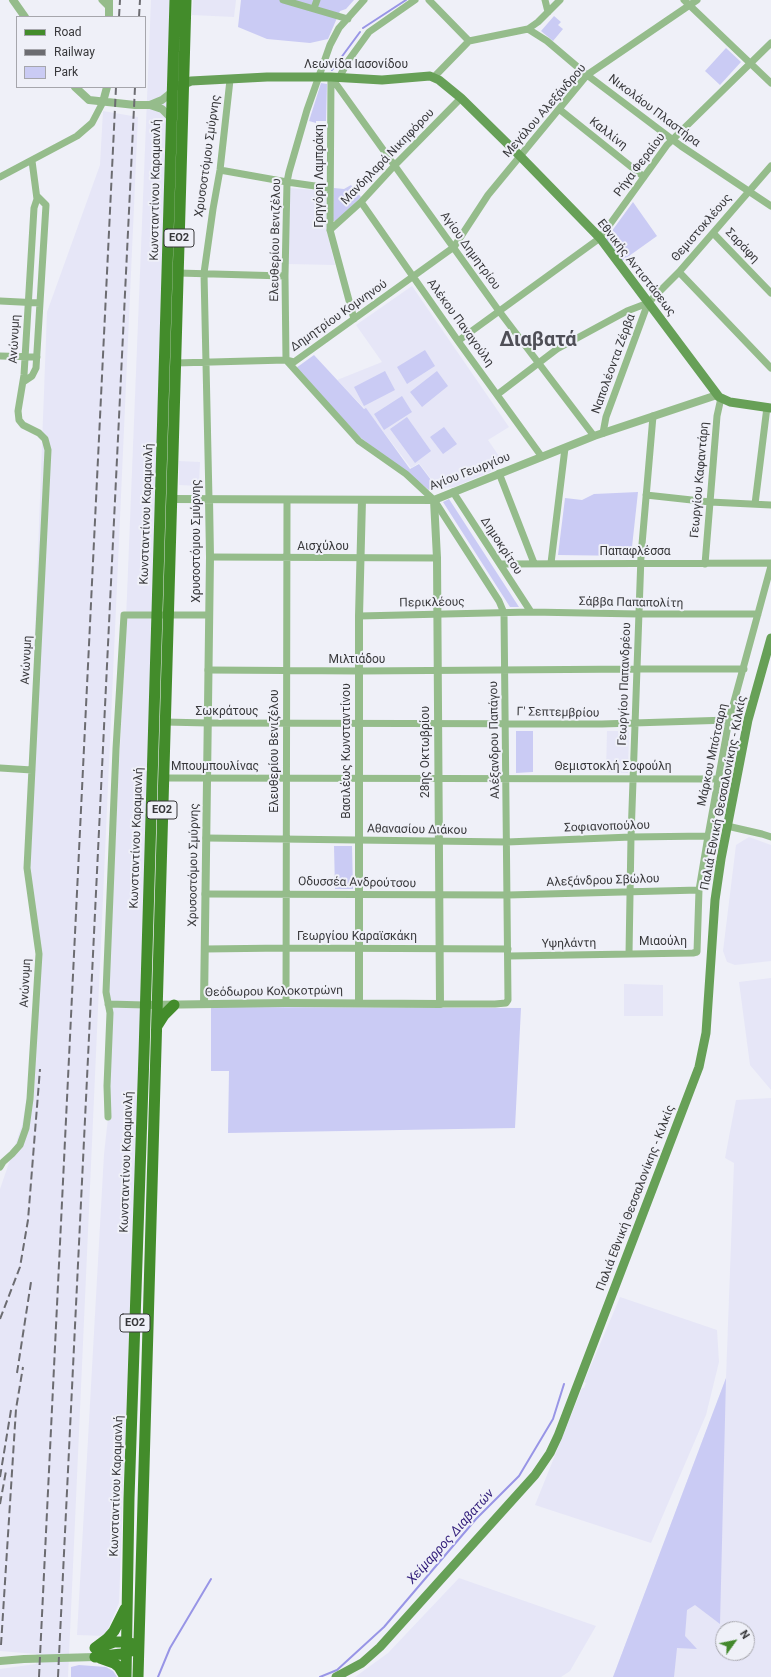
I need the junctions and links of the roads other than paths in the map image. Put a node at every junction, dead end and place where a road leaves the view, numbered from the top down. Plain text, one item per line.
1 (102, 0) edge
2 (175, 0) edge
3 (186, 0) edge
4 (283, 0) edge
5 (317, 0) edge
6 (364, 0) edge
7 (415, 0) edge
8 (429, 0) edge
9 (545, 0) edge
10 (560, 0) edge
11 (684, 0) edge
12 (697, 0) edge
13 (15, 1) edge
14 (109, 4) edge
15 (690, 5) junction
16 (314, 8) junction
17 (548, 12) junction
18 (24, 16) edge
19 (108, 16) edge
20 (348, 19) junction
21 (528, 29) junction
22 (469, 41) junction
23 (771, 44) edge
24 (750, 64) junction
25 (588, 75) junction
26 (318, 77) junction
27 (335, 77) junction
28 (434, 77) junction
29 (230, 80) junction
30 (183, 83) junction
31 (771, 83) edge
32 (76, 88) edge
33 (107, 88) edge
34 (172, 92) junction
35 (461, 98) junction
36 (103, 102) junction
37 (150, 105) junction
38 (559, 109) junction
39 (171, 118) junction
40 (672, 140) junction
41 (520, 156) junction
42 (32, 161) junction
43 (395, 165) junction
44 (771, 166) edge
45 (220, 170) junction
46 (0, 177) edge
47 (644, 177) junction
48 (287, 182) junction
49 (329, 188) junction
50 (749, 192) junction
51 (37, 196) junction
52 (361, 202) junction
53 (771, 206) edge
54 (330, 230) junction
55 (713, 233) junction
56 (600, 238) junction
57 (454, 247) junction
58 (679, 272) junction
59 (178, 273) junction
60 (204, 273) junction
61 (285, 276) junction
62 (413, 277) junction
63 (771, 293) edge
64 (0, 301) edge
65 (29, 302) junction
66 (40, 303) junction
67 (648, 303) junction
68 (500, 311) junction
69 (354, 319) junction
70 (458, 341) junction
71 (0, 356) edge
72 (25, 357) junction
73 (37, 357) junction
74 (286, 360) junction
75 (538, 362) junction
76 (175, 363) junction
77 (206, 363) junction
78 (771, 368) edge
79 (23, 382) junction
80 (498, 394) junction
81 (719, 396) junction
82 (769, 408) edge
83 (653, 416) junction
84 (603, 433) junction
85 (594, 436) junction
86 (565, 448) junction
87 (542, 457) junction
88 (499, 473) junction
89 (453, 492) junction
90 (646, 495) junction
91 (171, 499) junction
92 (209, 499) junction
93 (287, 500) junction
94 (362, 500) junction
95 (434, 500) junction
96 (710, 502) junction
97 (755, 504) junction
98 (771, 505) edge
99 (210, 557) junction
100 (287, 558) junction
101 (362, 558) junction
102 (437, 558) junction
103 (534, 563) junction
104 (551, 563) junction
105 (640, 563) junction
106 (500, 564) junction
107 (704, 564) junction
108 (771, 564) edge
109 (531, 612) junction
110 (504, 613) junction
111 (437, 614) junction
112 (638, 614) junction
113 (758, 614) junction
114 (162, 615) junction
115 (209, 615) junction
116 (359, 616) junction
117 (771, 638) edge
118 (636, 668) junction
119 (208, 670) junction
120 (438, 670) junction
121 (505, 670) junction
122 (744, 670) junction
123 (286, 671) junction
124 (360, 671) junction
125 (729, 720) junction
126 (165, 722) junction
127 (506, 723) junction
128 (635, 723) junction
129 (208, 724) junction
130 (286, 724) junction
131 (360, 724) junction
132 (438, 724) junction
133 (0, 768) edge
134 (32, 770) junction
135 (163, 778) junction
136 (207, 778) junction
137 (359, 778) junction
138 (439, 778) junction
139 (506, 778) junction
140 (634, 778) junction
141 (286, 779) junction
142 (719, 779) junction
143 (727, 826) junction
144 (708, 836) junction
145 (631, 837) junction
146 (771, 837) edge
147 (206, 838) junction
148 (286, 839) junction
149 (359, 840) junction
150 (439, 842) junction
151 (507, 842) junction
152 (699, 890) junction
153 (630, 891) junction
154 (206, 894) junction
155 (286, 894) junction
156 (360, 894) junction
157 (440, 895) junction
158 (508, 895) junction
159 (286, 948) junction
160 (359, 948) junction
161 (440, 948) junction
162 (205, 949) junction
163 (697, 952) joint
164 (509, 953) junction
165 (629, 954) junction
166 (286, 1003) junction
167 (359, 1003) junction
168 (108, 1004) junction
169 (204, 1004) junction
170 (440, 1004) junction
171 (145, 1005) junction
172 (157, 1005) junction
173 (174, 1005) junction
174 (157, 1027) junction
175 (108, 1117) dead end
176 (0, 1167) edge
177 (128, 1602) junction
178 (127, 1647) junction
179 (140, 1647) junction
180 (95, 1652) junction
181 (0, 1662) edge
182 (126, 1677) edge
183 (138, 1677) edge
184 (336, 1677) edge

1 - 14 street
2 - 34 main road, Κωνσταντίνου Καραμανλή / ΕΟ2
3 - 30 main road, Κωνσταντίνου Καραμανλή / ΕΟ2
4 - 16 street
5 - 16 street
6 - 20 street, Ελευθερίου Βενιζέλου
7 - 27 street
8 - 22 street
9 - 17 street
10 - 17 street
11 - 15 street
12 - 15 street, Μεγάλου Αλεξάνδρου
13 - 18 street
14 - 19 street
15 - 24 street
15 - 25 street, Μεγάλου Αλεξάνδρου
16 - 20 street
17 - 21 street
20 - 26 street, Ελευθερίου Βενιζέλου
21 - 22 street
21 - 25 street, Νικολάου Πλαστήρα
22 - 28 street
23 - 24 street, Ρήγα Φεραίου
24 - 31 street
24 - 40 street, Ρήγα Φεραίου
25 - 38 street, Μεγάλου Αλεξάνδρου
25 - 40 street, Νικολάου Πλαστήρα
26 - 27 main road, Λεωνίδα Ιασονίδου
26 - 29 main road, Λεωνίδα Ιασονίδου
26 - 48 street, Ελευθερίου Βενιζέλου
27 - 28 main road, Λεωνίδα Ιασονίδου
27 - 43 street, Αγίου Δημητρίου
27 - 49 street, Γρηγόρη Λαμπράκη
28 - 35 main road, Εθνικής Αντιστάσεως
29 - 30 main road, Λεωνίδα Ιασονίδου
29 - 45 street, Χρυσοστόμου Σμύρνης
30 - 34 main road
30 - 59 main road, Κωνσταντίνου Καραμανλή / ΕΟ2
32 - 36 street
33 - 36 street
34 - 37 street
34 - 39 main road, Κωνσταντίνου Καραμανλή / ΕΟ2
35 - 41 main road, Εθνικής Αντιστάσεως
35 - 43 street, Μανδηλαρά Νικηφόρου
36 - 37 street
36 - 42 street
37 - 39 street
38 - 41 street, Μεγάλου Αλεξάνδρου
38 - 47 street, Καλλίνη
39 - 114 main road, Κωνσταντίνου Καραμανλή / ΕΟ2
40 - 47 street, Ρήγα Φεραίου
40 - 50 street, Νικολάου Πλαστήρα
41 - 56 main road, Εθνικής Αντιστάσεως
41 - 57 street, Μεγάλου Αλεξάνδρου
42 - 46 street
42 - 51 street, Ανώνυμη
43 - 52 street, Μανδηλαρά Νικηφόρου
43 - 57 street, Αγίου Δημητρίου
44 - 50 street, Θεμιστοκλέους
45 - 48 street
45 - 60 street, Χρυσοστόμου Σμύρνης
47 - 56 street, Ρήγα Φεραίου
48 - 49 street
48 - 61 street, Ελευθερίου Βενιζέλου
49 - 54 street, Γρηγόρη Λαμπράκη
50 - 53 street, Νικολάου Πλαστήρα
50 - 55 street, Θεμιστοκλέους
51 - 65 street, Ανώνυμη
51 - 66 street
52 - 54 street, Μανδηλαρά Νικηφόρου
52 - 62 street, Αλέκου Παναγούλη
54 - 69 street, Γρηγόρη Λαμπράκη
55 - 58 street, Θεμιστοκλέους
55 - 63 street, Σαράφη
56 - 67 main road, Εθνικής Αντιστάσεως
56 - 68 street, Ρήγα Φεραίου
57 - 62 street, Δημητρίου Κομνηνού
57 - 68 street, Αγίου Δημητρίου
58 - 67 street, Θεμιστοκλέους
58 - 78 street
59 - 60 street
59 - 76 main road, Κωνσταντίνου Καραμανλή / ΕΟ2
60 - 61 street
60 - 77 street, Χρυσοστόμου Σμύρνης
61 - 74 street, Ελευθερίου Βενιζέλου
62 - 69 street, Δημητρίου Κομνηνού
62 - 70 street, Αλέκου Παναγούλη
64 - 65 street
65 - 66 street
65 - 72 street, Ανώνυμη
66 - 73 street
67 - 75 street
67 - 81 main road, Εθνικής Αντιστάσεως
67 - 84 street, Ναπολέοντα Ζέρβα
68 - 70 street, Ρήγα Φεραίου
68 - 75 street, Αγίου Δημητρίου
69 - 74 street, Δημητρίου Κομνηνού
70 - 80 street, Αλέκου Παναγούλη
71 - 72 street
72 - 73 street
72 - 79 street, Ανώνυμη
73 - 79 street
74 - 77 street, Δημητρίου Κομνηνού
74 - 95 street, Αλέξανδρου Παπάγου
75 - 80 street
75 - 85 street, Αγίου Δημητρίου
76 - 77 street, Δημητρίου Κομνηνού
76 - 91 main road, Κωνσταντίνου Καραμανλή / ΕΟ2
77 - 92 street, Χρυσοστόμου Σμύρνης
79 - 134 street, Ανώνυμη
80 - 87 street, Αλέκου Παναγούλη
81 - 82 main road
81 - 83 street, Αγίου Γεωργίου
81 - 96 street, Γεωργίου Καφαντάρη
82 - 97 street
83 - 84 street, Αγίου Γεωργίου
83 - 90 street, Γεωργίου Παπανδρέου
84 - 85 street, Αγίου Γεωργίου
85 - 86 street, Αγίου Γεωργίου
86 - 87 street, Αγίου Γεωργίου
86 - 104 street
87 - 88 street, Αγίου Γεωργίου
88 - 89 street, Αγίου Γεωργίου
88 - 103 street
89 - 95 street, Αγίου Γεωργίου
89 - 106 street, Δημοκρίτου
90 - 96 street
90 - 105 street, Γεωργίου Παπανδρέου
91 - 92 street, Αγίου Γεωργίου
91 - 114 main road, Κωνσταντίνου Καραμανλή / ΕΟ2
92 - 93 street, Αγίου Γεωργίου
92 - 99 street, Χρυσοστόμου Σμύρνης
93 - 94 street, Αγίου Γεωργίου
93 - 100 street, Ελευθερίου Βενιζέλου
94 - 95 street, Αγίου Γεωργίου
94 - 101 street, Βασιλέως Κωνσταντίνου
95 - 102 street, 28ης Οκτωβρίου
95 - 110 street, Αλέξανδρου Παπάγου
96 - 97 street
96 - 107 street, Γεωργίου Καφαντάρη
97 - 98 street
99 - 100 street, Αισχύλου
99 - 115 street, Χρυσοστόμου Σμύρνης
100 - 101 street, Αισχύλου
100 - 123 street, Ελευθερίου Βενιζέλου
101 - 102 street, Αισχύλου
101 - 116 street, Βασιλέως Κωνσταντίνου
102 - 111 street, 28ης Οκτωβρίου
103 - 104 street, Παπαφλέσσα
103 - 106 street, Παπαφλέσσα
104 - 105 street, Παπαφλέσσα
105 - 107 street, Παπαφλέσσα
105 - 112 street, Γεωργίου Παπανδρέου
106 - 109 street, Δημοκρίτου
107 - 108 street, Παπαφλέσσα
108 - 113 street, Μάρκου Μπότσαρη
109 - 110 street, Σάββα Παπαπολίτη
109 - 112 street, Σάββα Παπαπολίτη
110 - 111 street, Περικλέους
110 - 121 street, Αλέξανδρου Παπάγου
111 - 116 street, Περικλέους
111 - 120 street, 28ης Οκτωβρίου
112 - 113 street, Σάββα Παπαπολίτη
112 - 118 street, Γεωργίου Παπανδρέου
113 - 122 street, Μάρκου Μπότσαρη
114 - 115 street
114 - 126 main road, Κωνσταντίνου Καραμανλή / ΕΟ2
114 - 168 street
114 - 171 main road, Κωνσταντίνου Καραμανλή / ΕΟ2
115 - 119 street, Χρυσοστόμου Σμύρνης
116 - 124 street, Βασιλέως Κωνσταντίνου
117 - 143 main road, Παλιά Εθνική Θεσσαλονίκης - Κιλκίς
118 - 121 street, Μιλτιάδου
118 - 122 street, Μιλτιάδου
118 - 128 street, Γεωργίου Παπανδρέου
119 - 123 street, Μιλτιάδου
119 - 129 street, Χρυσοστόμου Σμύρνης
120 - 121 street, Μιλτιάδου
120 - 124 street, Μιλτιάδου
120 - 132 street, 28ης Οκτωβρίου
121 - 127 street, Αλέξανδρου Παπάγου
122 - 125 street, Μάρκου Μπότσαρη
123 - 124 street, Μιλτιάδου
123 - 130 street, Ελευθερίου Βενιζέλου
124 - 131 street, Βασιλέως Κωνσταντίνου
125 - 128 street, Γ' Σεπτεμβρίου
125 - 142 street, Μάρκου Μπότσαρη
126 - 129 street, Σωκράτους
126 - 135 main road, Κωνσταντίνου Καραμανλή / ΕΟ2
127 - 128 street, Γ' Σεπτεμβρίου
127 - 132 street, Σωκράτους
127 - 139 street, Αλέξανδρου Παπάγου
128 - 140 street, Γεωργίου Παπανδρέου
129 - 130 street, Σωκράτους
129 - 136 street, Χρυσοστόμου Σμύρνης
130 - 131 street, Σωκράτους
130 - 141 street, Ελευθερίου Βενιζέλου
131 - 132 street, Σωκράτους
131 - 137 street, Βασιλέως Κωνσταντίνου
132 - 138 street, 28ης Οκτωβρίου
133 - 134 street
134 - 176 street, Ανώνυμη
135 - 136 street, Μπουμπουλίνας
135 - 172 main road, Κωνσταντίνου Καραμανλή / ΕΟ2
136 - 141 street, Μπουμπουλίνας
136 - 147 street, Χρυσοστόμου Σμύρνης
137 - 138 street, Μπουμπουλίνας
137 - 141 street, Μπουμπουλίνας
137 - 149 street, Βασιλέως Κωνσταντίνου
138 - 139 street, Μπουμπουλίνας
138 - 150 street, 28ης Οκτωβρίου
139 - 140 street, Θεμιστοκλή Σοφούλη
139 - 151 street, Αλέξανδρου Παπάγου
140 - 142 street, Θεμιστοκλή Σοφούλη
140 - 145 street, Γεωργίου Παπανδρέου
141 - 148 street, Ελευθερίου Βενιζέλου
142 - 144 street, Μάρκου Μπότσαρη
143 - 146 street
143 - 184 main road, Παλιά Εθνική Θεσσαλονίκης - Κιλκίς
144 - 145 street, Σοφιανοπούλου
144 - 152 street, Μάρκου Μπότσαρη
145 - 151 street, Σοφιανοπούλου
145 - 153 street, Γεωργίου Παπανδρέου
147 - 148 street, Αθανασίου Διάκου
147 - 154 street, Χρυσοστόμου Σμύρνης
148 - 149 street, Αθανασίου Διάκου
148 - 155 street, Ελευθερίου Βενιζέλου
149 - 150 street, Αθανασίου Διάκου
149 - 156 street, Βασιλέως Κωνσταντίνου
150 - 151 street, Αθανασίου Διάκου
150 - 157 street, 28ης Οκτωβρίου
151 - 158 street, Αλέξανδρου Παπάγου
152 - 153 street, Αλεξάνδρου Σβώλου
152 - 163 street, Μάρκου Μπότσαρη
153 - 158 street, Αλεξάνδρου Σβώλου
153 - 165 street, Γεωργίου Παπανδρέου
154 - 155 street, Οδυσσέα Ανδρούτσου
154 - 162 street, Χρυσοστόμου Σμύρνης
155 - 156 street, Οδυσσέα Ανδρούτσου
155 - 159 street, Ελευθερίου Βενιζέλου
156 - 157 street, Οδυσσέα Ανδρούτσου
156 - 160 street, Βασιλέως Κωνσταντίνου
157 - 158 street, Οδυσσέα Ανδρούτσου
157 - 161 street, 28ης Οκτωβρίου
158 - 164 street, Αλέξανδρου Παπάγου
159 - 160 street, Γεωργίου Καραϊσκάκη
159 - 162 street, Γεωργίου Καραϊσκάκη
159 - 166 street, Ελευθερίου Βενιζέλου
160 - 161 street, Γεωργίου Καραϊσκάκη
160 - 167 street, Βασιλέως Κωνσταντίνου
161 - 164 street, Γεωργίου Καραϊσκάκη
161 - 170 street, 28ης Οκτωβρίου
162 - 169 street, Χρυσοστόμου Σμύρνης
163 - 165 street, Μιαούλη
164 - 165 street, Υψηλάντη
164 - 170 street, Αλέξανδρου Παπάγου
166 - 167 street, Θεόδωρου Κολοκοτρώνη
166 - 169 street, Θεόδωρου Κολοκοτρώνη
167 - 170 street, Θεόδωρου Κολοκοτρώνη
168 - 171 street, Θεόδωρου Κολοκοτρώνη
168 - 175 street
169 - 173 street, Θεόδωρου Κολοκοτρώνη
171 - 172 street, Θεόδωρου Κολοκοτρώνη
171 - 177 main road, Κωνσταντίνου Καραμανλή / ΕΟ2
172 - 173 street, Θεόδωρου Κολοκοτρώνη
172 - 174 main road, Κωνσταντίνου Καραμανλή / ΕΟ2
173 - 174 main road
174 - 179 main road, Κωνσταντίνου Καραμανλή / ΕΟ2
177 - 178 main road, Κωνσταντίνου Καραμανλή / ΕΟ2
177 - 180 main road
178 - 179 main road
178 - 180 main road
178 - 182 main road, Κωνσταντίνου Καραμανλή / ΕΟ2
179 - 183 main road, Κωνσταντίνου Καραμανλή / ΕΟ2
180 - 181 street
180 - 182 main road

